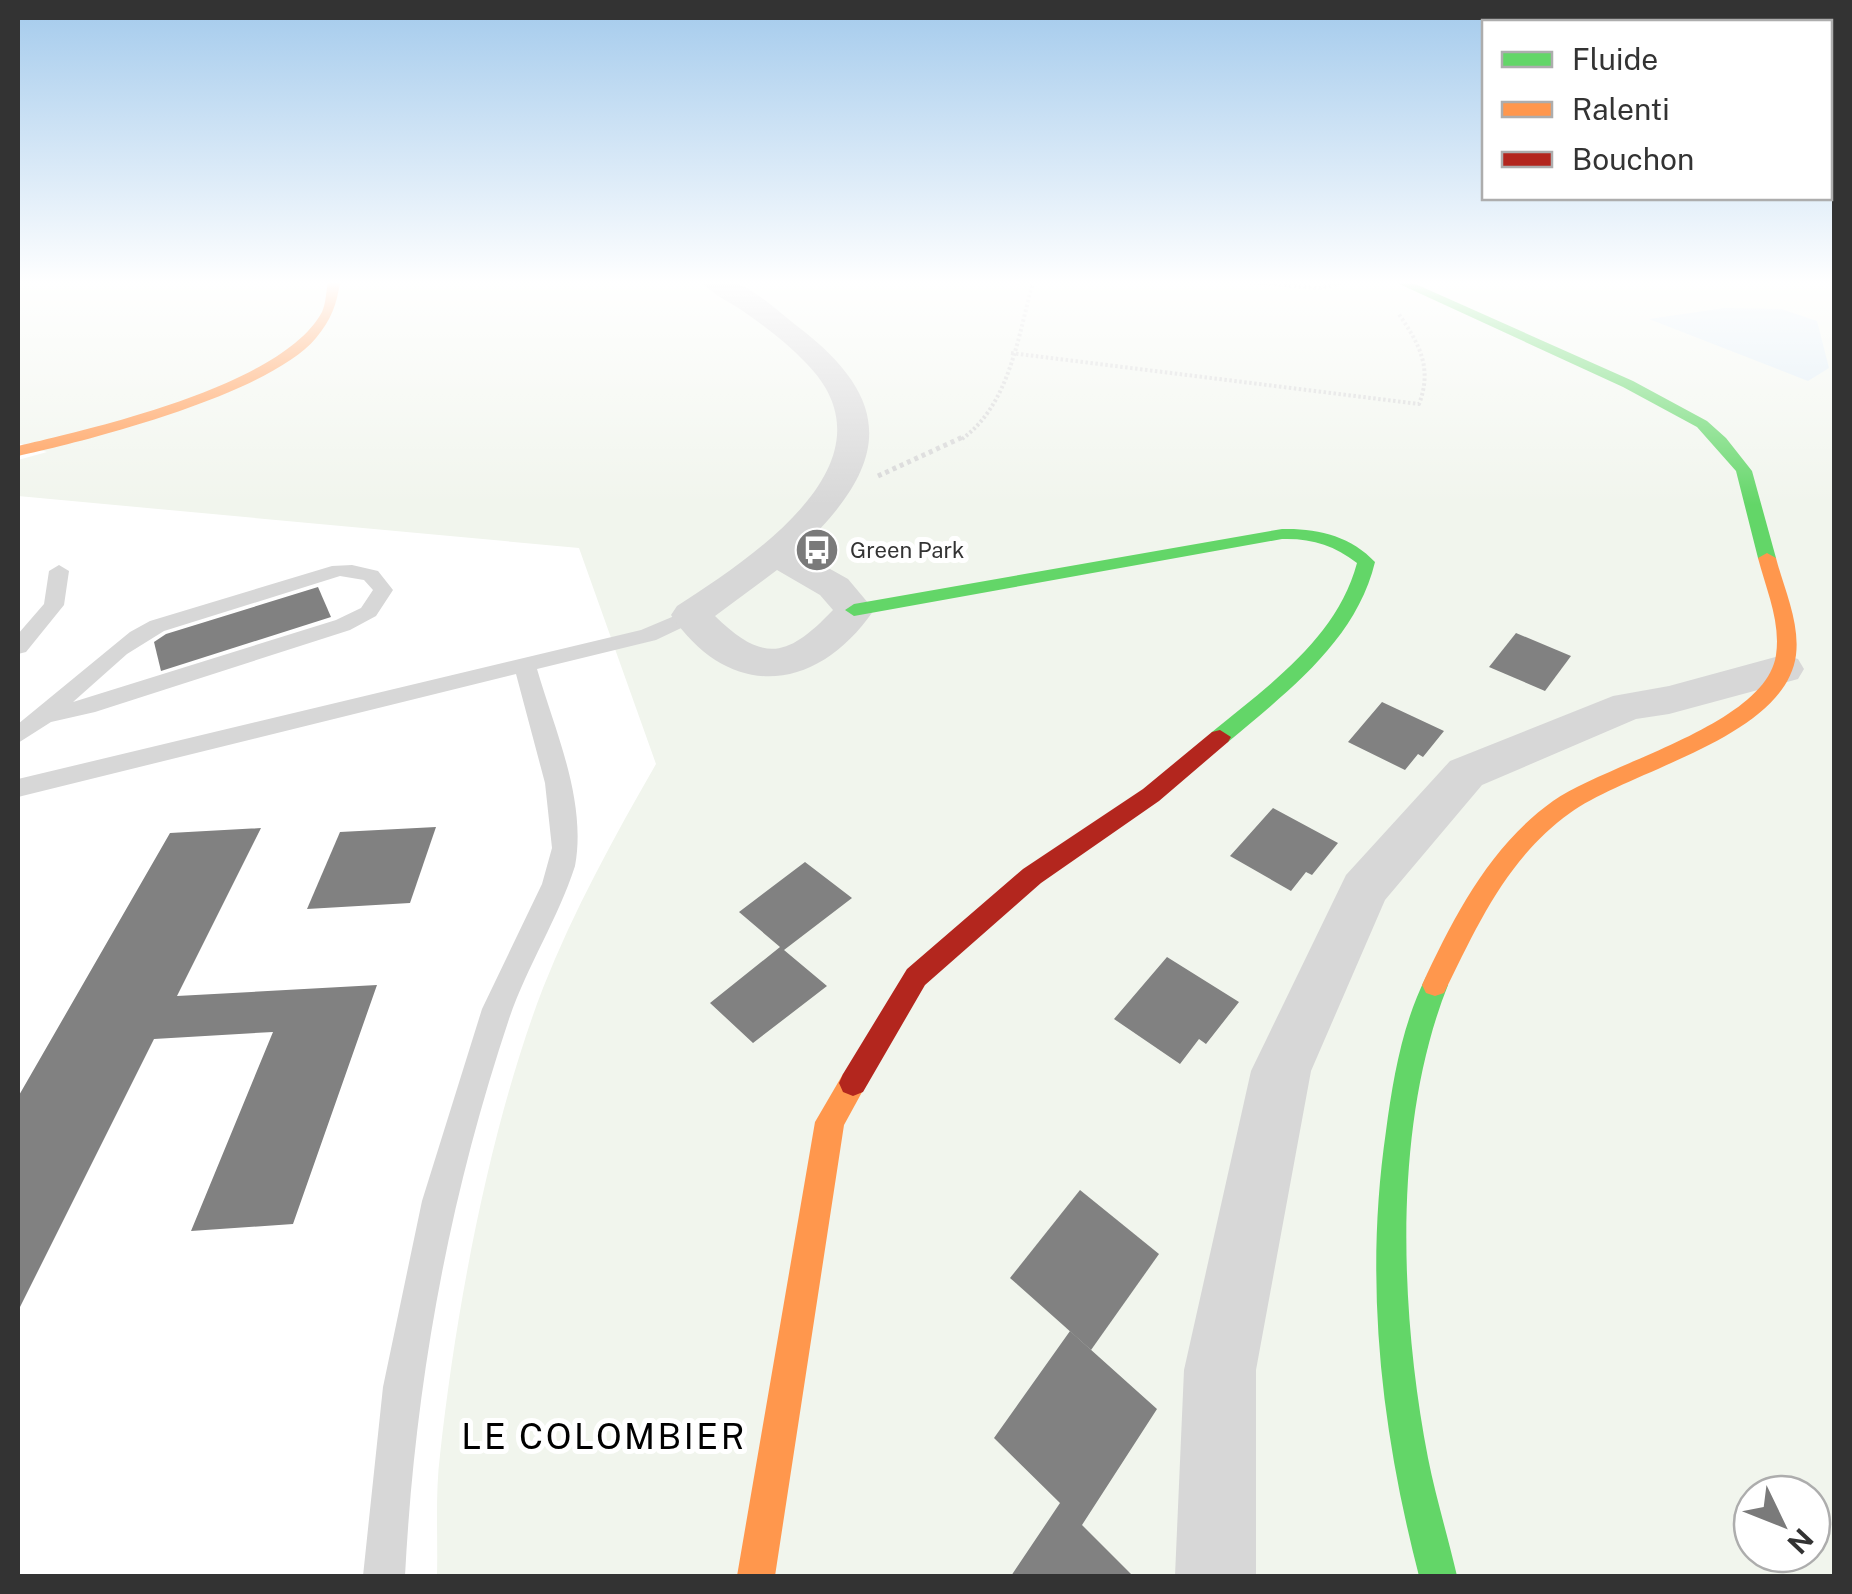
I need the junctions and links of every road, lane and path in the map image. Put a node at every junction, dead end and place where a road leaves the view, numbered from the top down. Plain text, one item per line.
1 (280, 356) edge
2 (814, 356) edge
3 (1009, 356) edge
4 (1037, 356) edge
5 (1423, 356) edge
6 (1552, 356) edge
7 (18, 451) edge
8 (834, 486) junction
9 (777, 555) junction
10 (59, 571) dead end
11 (854, 610) junction
12 (691, 615) junction
13 (18, 647) edge
14 (524, 664) junction
15 (1783, 669) junction
16 (49, 715) junction
17 (18, 735) edge
18 (18, 788) edge
19 (384, 1576) edge
20 (756, 1576) edge
21 (1215, 1576) edge
22 (1438, 1576) edge

1 - 7 street
2 - 8 street
3 - 8 path
4 - 5 path
6 - 15 street
8 - 9 street
9 - 11 street
9 - 12 street
10 - 13 lane
11 - 12 street
11 - 20 street
12 - 14 lane
14 - 18 lane
14 - 19 lane
15 - 21 street
15 - 22 street
16 - 16 lane
16 - 17 lane

